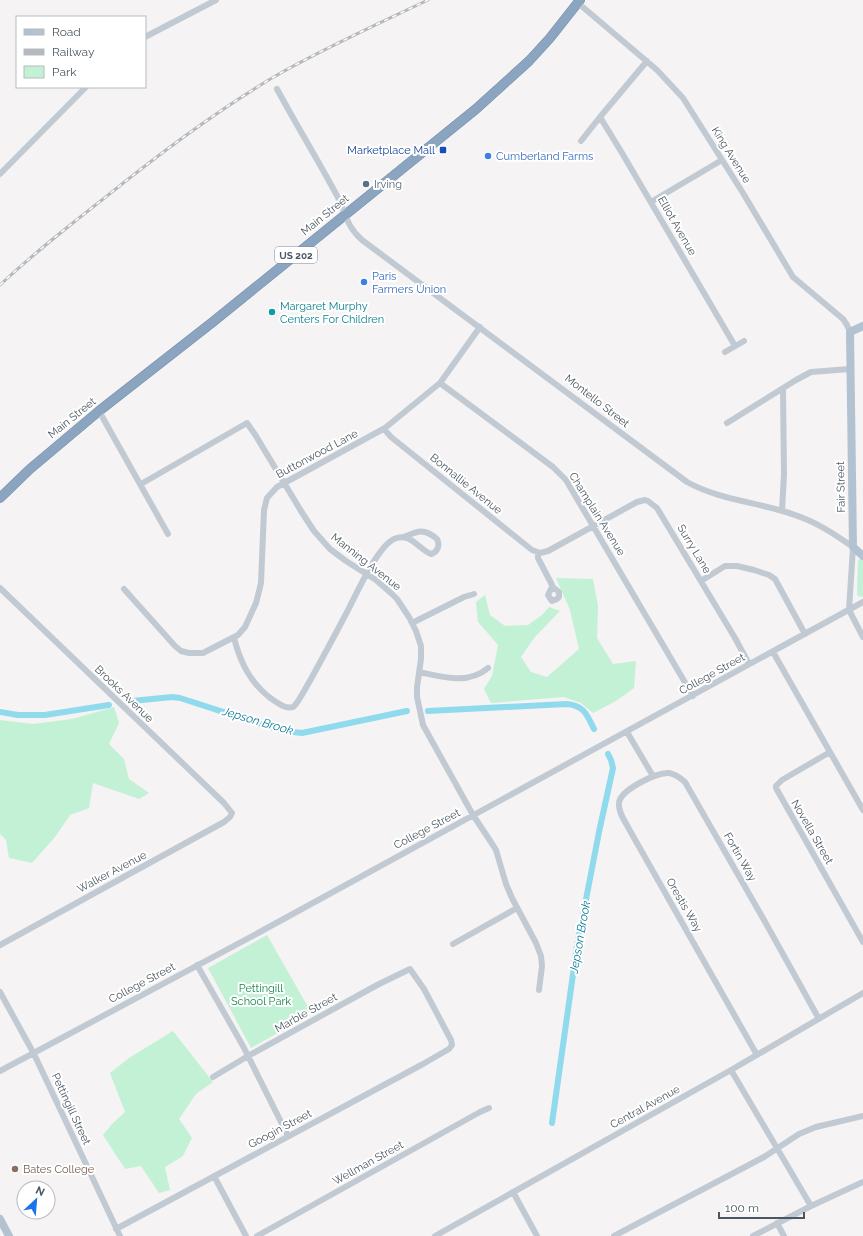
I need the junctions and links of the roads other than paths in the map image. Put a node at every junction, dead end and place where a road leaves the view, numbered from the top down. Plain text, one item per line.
1 (216, 0) edge
2 (579, 1) edge
3 (146, 36) edge
4 (647, 61) junction
5 (85, 88) edge
6 (277, 89) dead end
7 (600, 117) junction
8 (581, 141) dead end
9 (722, 160) junction
10 (0, 174) edge
11 (651, 202) junction
12 (344, 216) junction
13 (863, 326) edge
14 (480, 327) junction
15 (850, 332) junction
16 (744, 341) dead end
17 (735, 346) junction
18 (725, 352) dead end
19 (850, 369) junction
20 (440, 383) junction
21 (782, 389) junction
22 (99, 411) junction
23 (728, 423) dead end
24 (384, 429) junction
25 (284, 483) junction
26 (141, 484) junction
27 (0, 498) edge
28 (782, 512) junction
29 (593, 526) junction
30 (168, 534) dead end
31 (404, 537) junction
32 (853, 547) junction
33 (538, 553) junction
34 (863, 556) edge
35 (367, 574) junction
36 (701, 581) junction
37 (0, 588) edge
38 (554, 588) dead end
39 (124, 589) dead end
40 (474, 594) dead end
41 (863, 602) edge
42 (848, 610) junction
43 (412, 623) junction
44 (805, 634) junction
45 (863, 637) edge
46 (234, 638) junction
47 (773, 652) junction
48 (749, 664) junction
49 (488, 668) dead end
50 (419, 672) junction
51 (693, 696) junction
52 (627, 732) junction
53 (830, 752) junction
54 (653, 776) junction
55 (863, 810) edge
56 (232, 815) joint
57 (473, 815) junction
58 (517, 908) junction
59 (863, 942) edge
60 (453, 944) dead end
61 (0, 945) edge
62 (197, 965) junction
63 (539, 990) dead end
64 (0, 992) edge
65 (863, 993) edge
66 (819, 1019) junction
67 (452, 1045) joint
68 (34, 1054) junction
69 (757, 1055) junction
70 (248, 1056) junction
71 (731, 1070) junction
72 (0, 1071) edge
73 (213, 1077) dead end
74 (489, 1108) dead end
75 (863, 1116) edge
76 (288, 1136) junction
77 (777, 1148) junction
78 (214, 1176) junction
79 (863, 1182) edge
80 (513, 1192) junction
81 (810, 1206) junction
82 (0, 1219) edge
83 (777, 1223) junction
84 (116, 1229) junction
85 (9, 1236) edge
86 (120, 1236) edge
87 (246, 1236) edge
88 (257, 1236) edge
89 (435, 1236) edge
90 (537, 1236) edge
91 (614, 1236) edge
92 (753, 1236) edge
93 (784, 1236) edge

1 - 3 street
2 - 4 street, King Avenue
2 - 12 highway, Main Street / US 202
4 - 7 street
4 - 9 street, King Avenue
5 - 10 street
6 - 12 street, Montello Street
7 - 8 street
7 - 11 street, Elliot Avenue
9 - 11 street
9 - 15 street, King Avenue
11 - 17 street, Elliot Avenue
12 - 14 street, Montello Street
12 - 22 highway, Main Street / US 202
13 - 15 main road
14 - 20 street, Buttonwood Lane
14 - 28 street, Montello Street
15 - 19 main road, Fair Street
16 - 17 street
17 - 18 street
19 - 21 street
19 - 32 main road, Fair Street
20 - 24 street, Buttonwood Lane
20 - 29 street, Champlain Avenue
21 - 23 street
21 - 28 street
22 - 26 street
22 - 27 highway, Main Street / US 202
24 - 25 street, Buttonwood Lane
24 - 33 street, Bonnallie Avenue
25 - 26 street, Manning Avenue
25 - 35 street, Manning Avenue
25 - 46 street, Buttonwood Lane
26 - 30 street
28 - 32 street, Montello Street
29 - 33 street, Surry Lane
29 - 36 street, Surry Lane
29 - 51 street, Champlain Avenue
31 - 31 street
31 - 35 street
32 - 34 main road, Montello Street
32 - 42 street, Fair Street
33 - 38 street
35 - 43 street, Manning Avenue
35 - 46 street
36 - 44 street
36 - 48 street, Surry Lane
37 - 56 street, Brooks Avenue
39 - 46 street
40 - 43 street
41 - 42 street, College Street
42 - 44 street, College Street
42 - 45 street
43 - 50 street, Manning Avenue
44 - 47 street, College Street
47 - 48 street, College Street
47 - 53 street
48 - 51 street, College Street
49 - 50 street
50 - 57 street, Manning Avenue
51 - 52 street, College Street
52 - 54 street
52 - 57 street, College Street
53 - 55 street
53 - 59 street, Novella Street
54 - 66 street, Fortin Way
54 - 69 street, Orestis Way
56 - 61 street, Walker Avenue
57 - 58 street, Manning Avenue
57 - 62 street, College Street
58 - 60 street
58 - 63 street, Manning Avenue
62 - 68 street, College Street
62 - 70 street
64 - 68 street, Pettingill Street
65 - 66 street, Central Avenue
66 - 69 street, Central Avenue
67 - 70 street, Marble Street
67 - 76 street, Googin Street
68 - 72 street, College Street
68 - 84 street, Pettingill Street
69 - 71 street, Central Avenue
70 - 73 street, Marble Street
70 - 76 street
71 - 77 street
71 - 80 street, Central Avenue
74 - 88 street, Wellman Street
75 - 77 street
76 - 78 street, Googin Street
77 - 81 street
77 - 91 street
78 - 84 street, Googin Street
78 - 87 street
79 - 81 street
80 - 89 street, Central Avenue
80 - 90 street
81 - 83 street
82 - 85 main road
83 - 92 street
83 - 93 street
84 - 86 street, Pettingill Street

